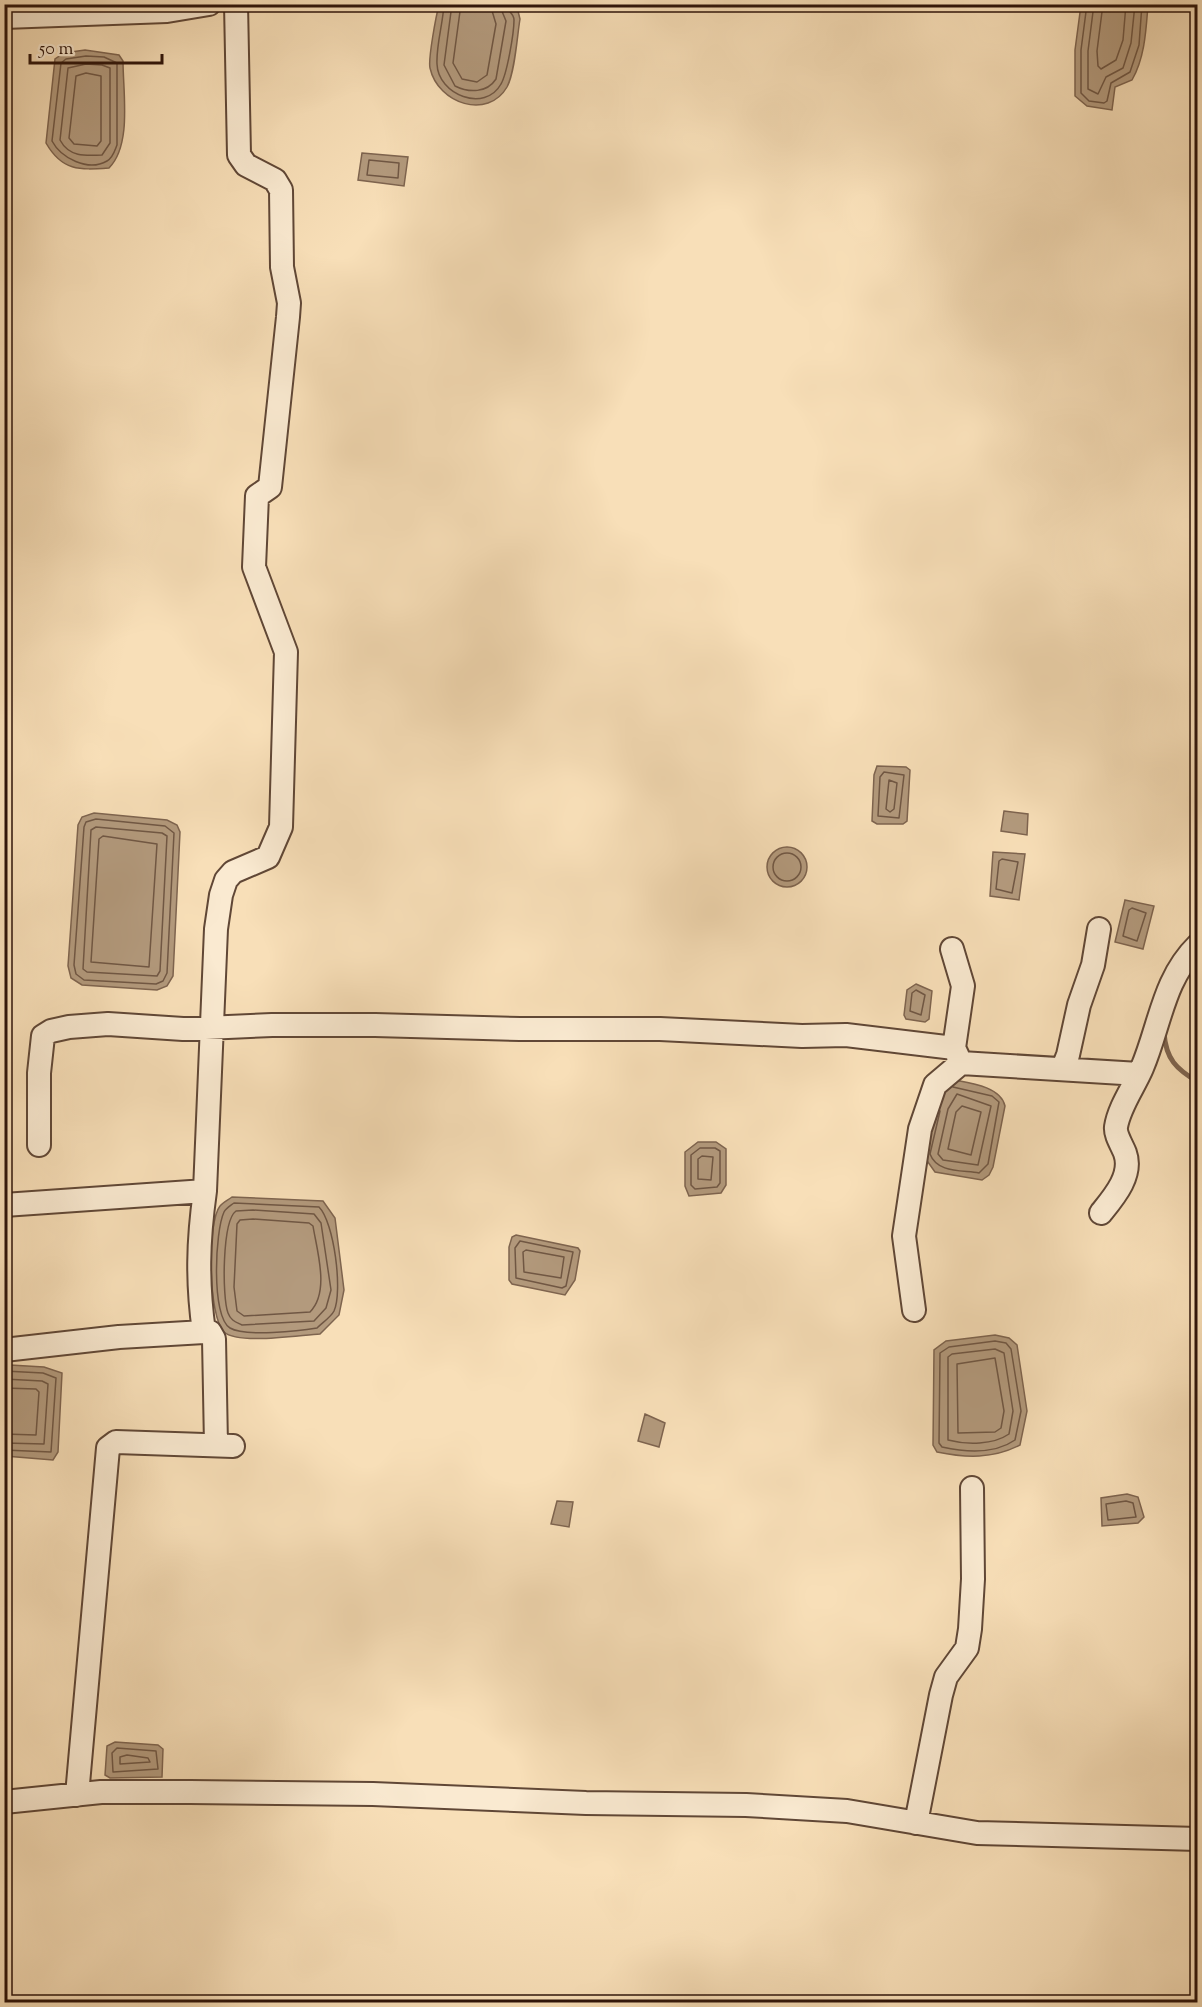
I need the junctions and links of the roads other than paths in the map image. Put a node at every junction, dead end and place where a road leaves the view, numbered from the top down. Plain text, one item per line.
1 (208, 4) edge
2 (236, 4) edge
3 (4, 17) edge
4 (1099, 929) dead end
5 (1197, 945) edge
6 (952, 949) dead end
7 (213, 1027) junction
8 (958, 1055) junction
9 (1063, 1068) junction
10 (1139, 1074) junction
11 (39, 1145) dead end
12 (205, 1191) junction
13 (4, 1205) edge
14 (1101, 1213) dead end
15 (914, 1310) dead end
16 (204, 1332) junction
17 (4, 1350) edge
18 (972, 1488) dead end
19 (77, 1795) junction
20 (4, 1802) edge
21 (916, 1823) junction
22 (1197, 1839) edge

1 - 3 street
2 - 7 street
4 - 9 street
5 - 10 street
6 - 8 street
7 - 8 street
7 - 11 street
7 - 12 street
8 - 9 street
8 - 15 street
9 - 10 street
10 - 14 street
12 - 13 street
12 - 16 street
16 - 17 street
16 - 19 street
18 - 21 street
19 - 20 street
19 - 21 street
21 - 22 street

